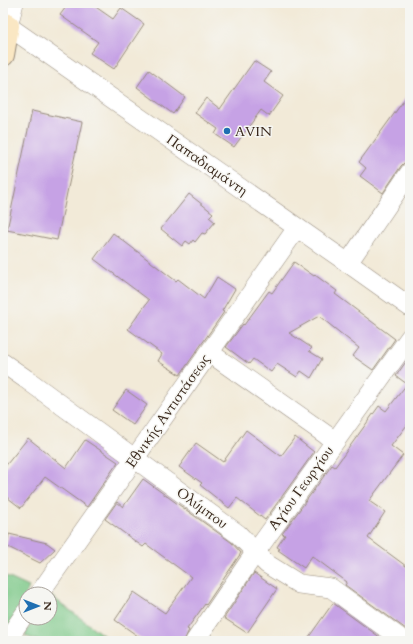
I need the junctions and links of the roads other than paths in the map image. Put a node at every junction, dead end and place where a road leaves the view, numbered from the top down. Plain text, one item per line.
1 (14, 3) edge
2 (6, 24) edge
3 (3, 55) edge
4 (410, 172) edge
5 (297, 228) junction
6 (348, 263) junction
7 (410, 307) edge
8 (410, 337) edge
9 (210, 353) junction
10 (3, 363) edge
11 (335, 441) junction
12 (135, 459) junction
13 (255, 553) junction
14 (45, 586) edge
15 (18, 624) edge
16 (10, 641) edge
17 (194, 641) edge
18 (404, 641) edge

1 - 2 street
2 - 3 street
2 - 5 street, Παπαδιαμάντη
4 - 6 street
5 - 6 street, Παπαδιαμάντη
5 - 9 street, Εθνικής Αντιστάσεως
6 - 7 street, Παπαδιαμάντη
8 - 11 street, Αγίου Γεωργίου
9 - 11 street
9 - 12 street, Εθνικής Αντιστάσεως
10 - 12 street, Ολύμπου
11 - 13 street, Αγίου Γεωργίου
12 - 13 street, Ολύμπου
12 - 14 street, Εθνικής Αντιστάσεως
13 - 17 street, Αγίου Γεωργίου
13 - 18 street, Ολύμπου
15 - 16 street

